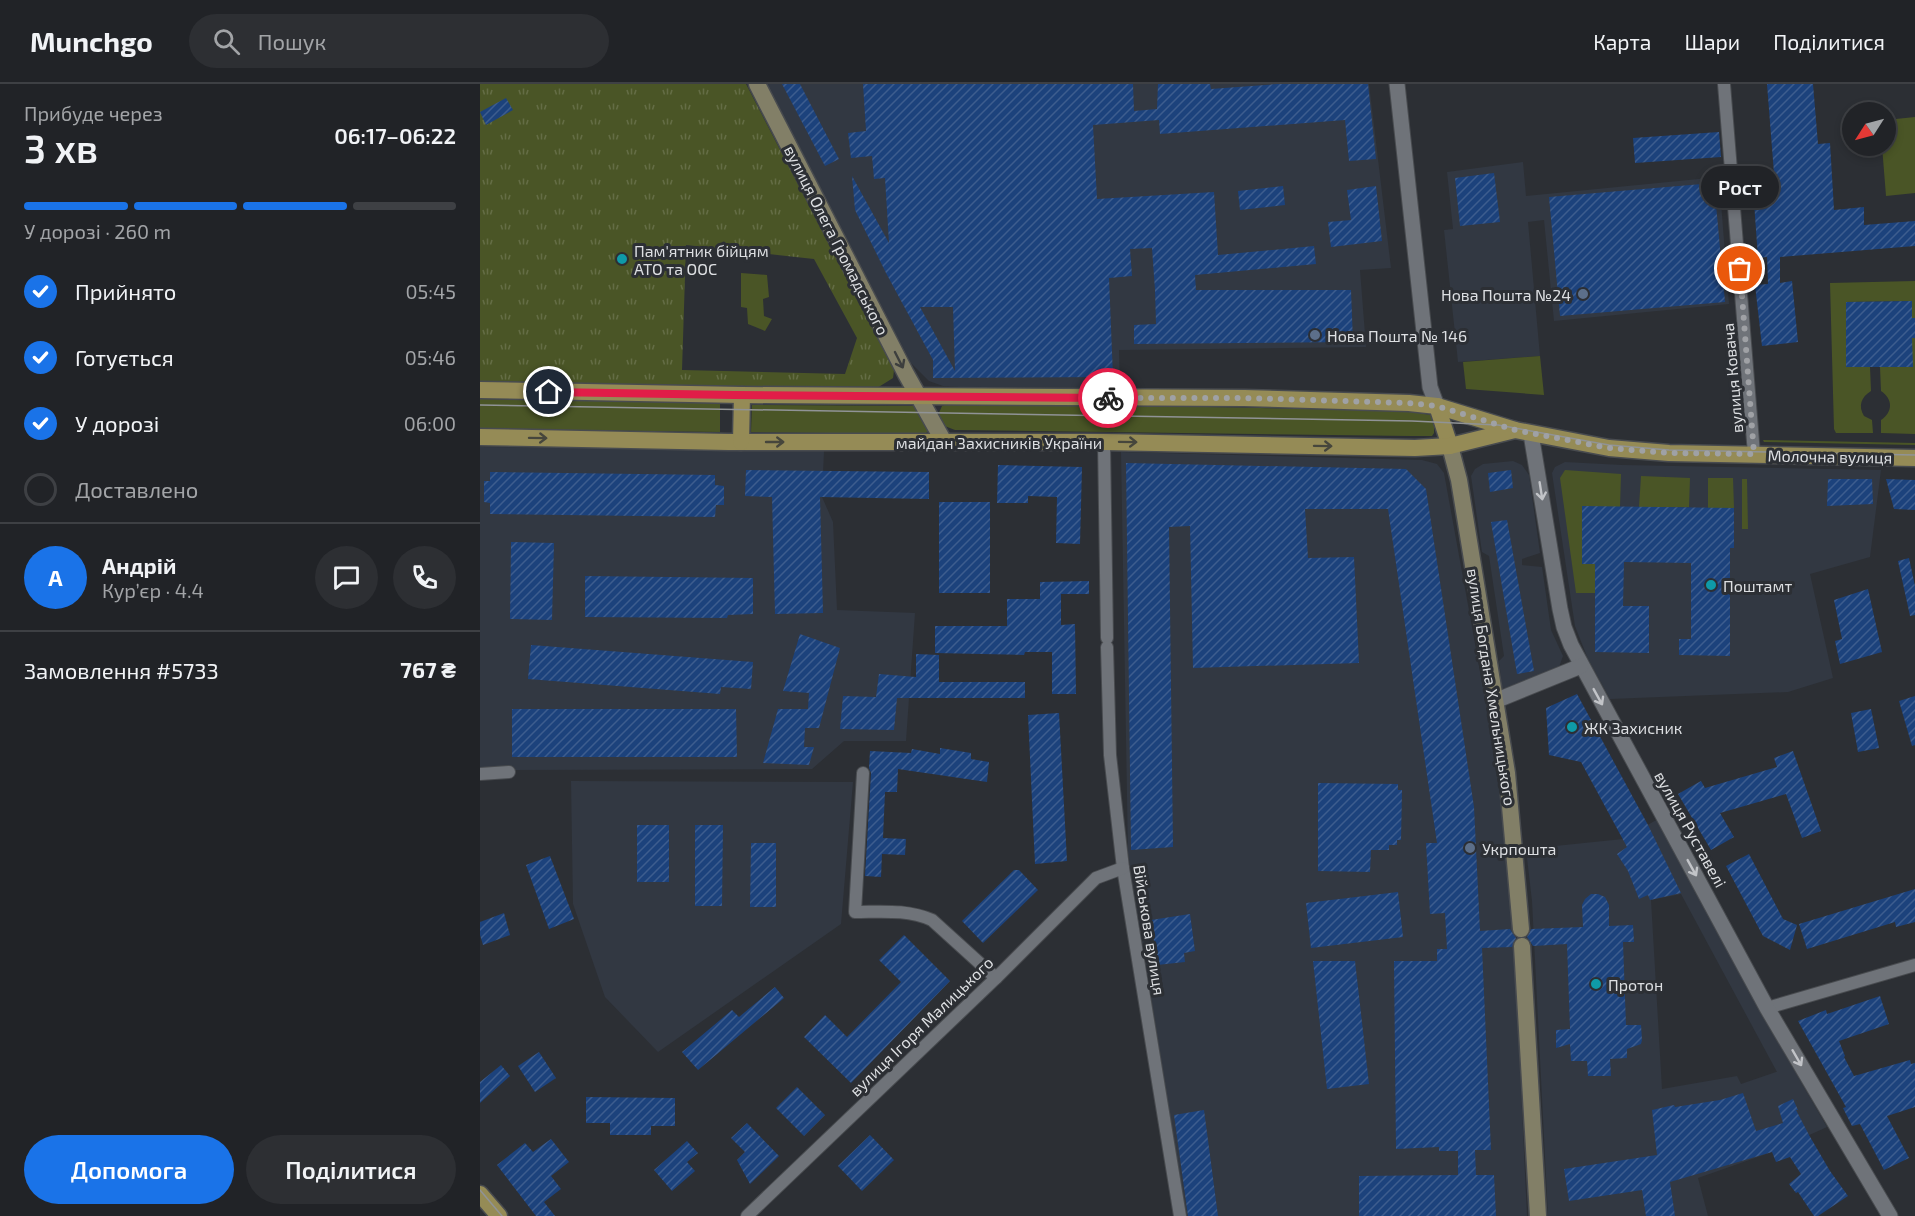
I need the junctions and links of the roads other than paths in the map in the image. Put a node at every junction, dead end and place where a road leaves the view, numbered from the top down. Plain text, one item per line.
1 (757, 84) edge
2 (1397, 84) edge
3 (1724, 84) edge
4 (480, 390) edge
5 (742, 395) junction
6 (918, 396) junction
7 (1437, 406) junction
8 (1523, 432) junction
9 (480, 437) edge
10 (741, 442) junction
11 (944, 442) junction
12 (1104, 442) junction
13 (1450, 446) junction
14 (1754, 454) junction
15 (1915, 458) edge
16 (1581, 666) junction
17 (1495, 701) junction
18 (509, 772) dead end
19 (863, 773) dead end
20 (480, 774) edge
21 (1123, 868) junction
22 (1521, 929) dead end
23 (1522, 946) dead end
24 (1915, 965) edge
25 (996, 978) junction
26 (1767, 1008) junction
27 (480, 1194) edge
28 (499, 1216) edge
29 (747, 1216) edge
30 (1180, 1216) edge
31 (1538, 1216) edge
32 (1890, 1216) edge

1 -> 6 main road, вулиця Олега Громадського
2 - 7 street
3 - 14 street, вулиця Ковача
4 - 5 main road
5 - 6 main road
5 - 10 main road
6 - 7 main road
6 - 11 main road, вулиця Олега Громадського
7 - 8 main road
7 - 13 main road
8 - 13 main road, майдан Захисників України
8 - 14 main road, Молочна вулиця
8 -> 16 street, вулиця Руставелі
9 -> 10 main road, майдан Захисників України
10 -> 11 main road, майдан Захисників України
11 - 12 main road, майдан Захисників України
12 -> 13 main road, майдан Захисників України
12 - 21 street, Військова вулиця
13 - 17 main road, вулиця Богдана Хмельницького
14 - 15 main road, Молочна вулиця
16 - 17 street
16 -> 26 street, вулиця Руставелі
17 - 22 main road, вулиця Богдана Хмельницького
18 - 20 street
19 - 25 street
21 - 25 street, вулиця Ігоря Малицького
21 - 30 street, Військова вулиця
23 - 31 main road
24 - 26 street
25 - 29 street, вулиця Ігоря Малицького
26 -> 32 street, вулиця Руставелі
27 - 28 main road

